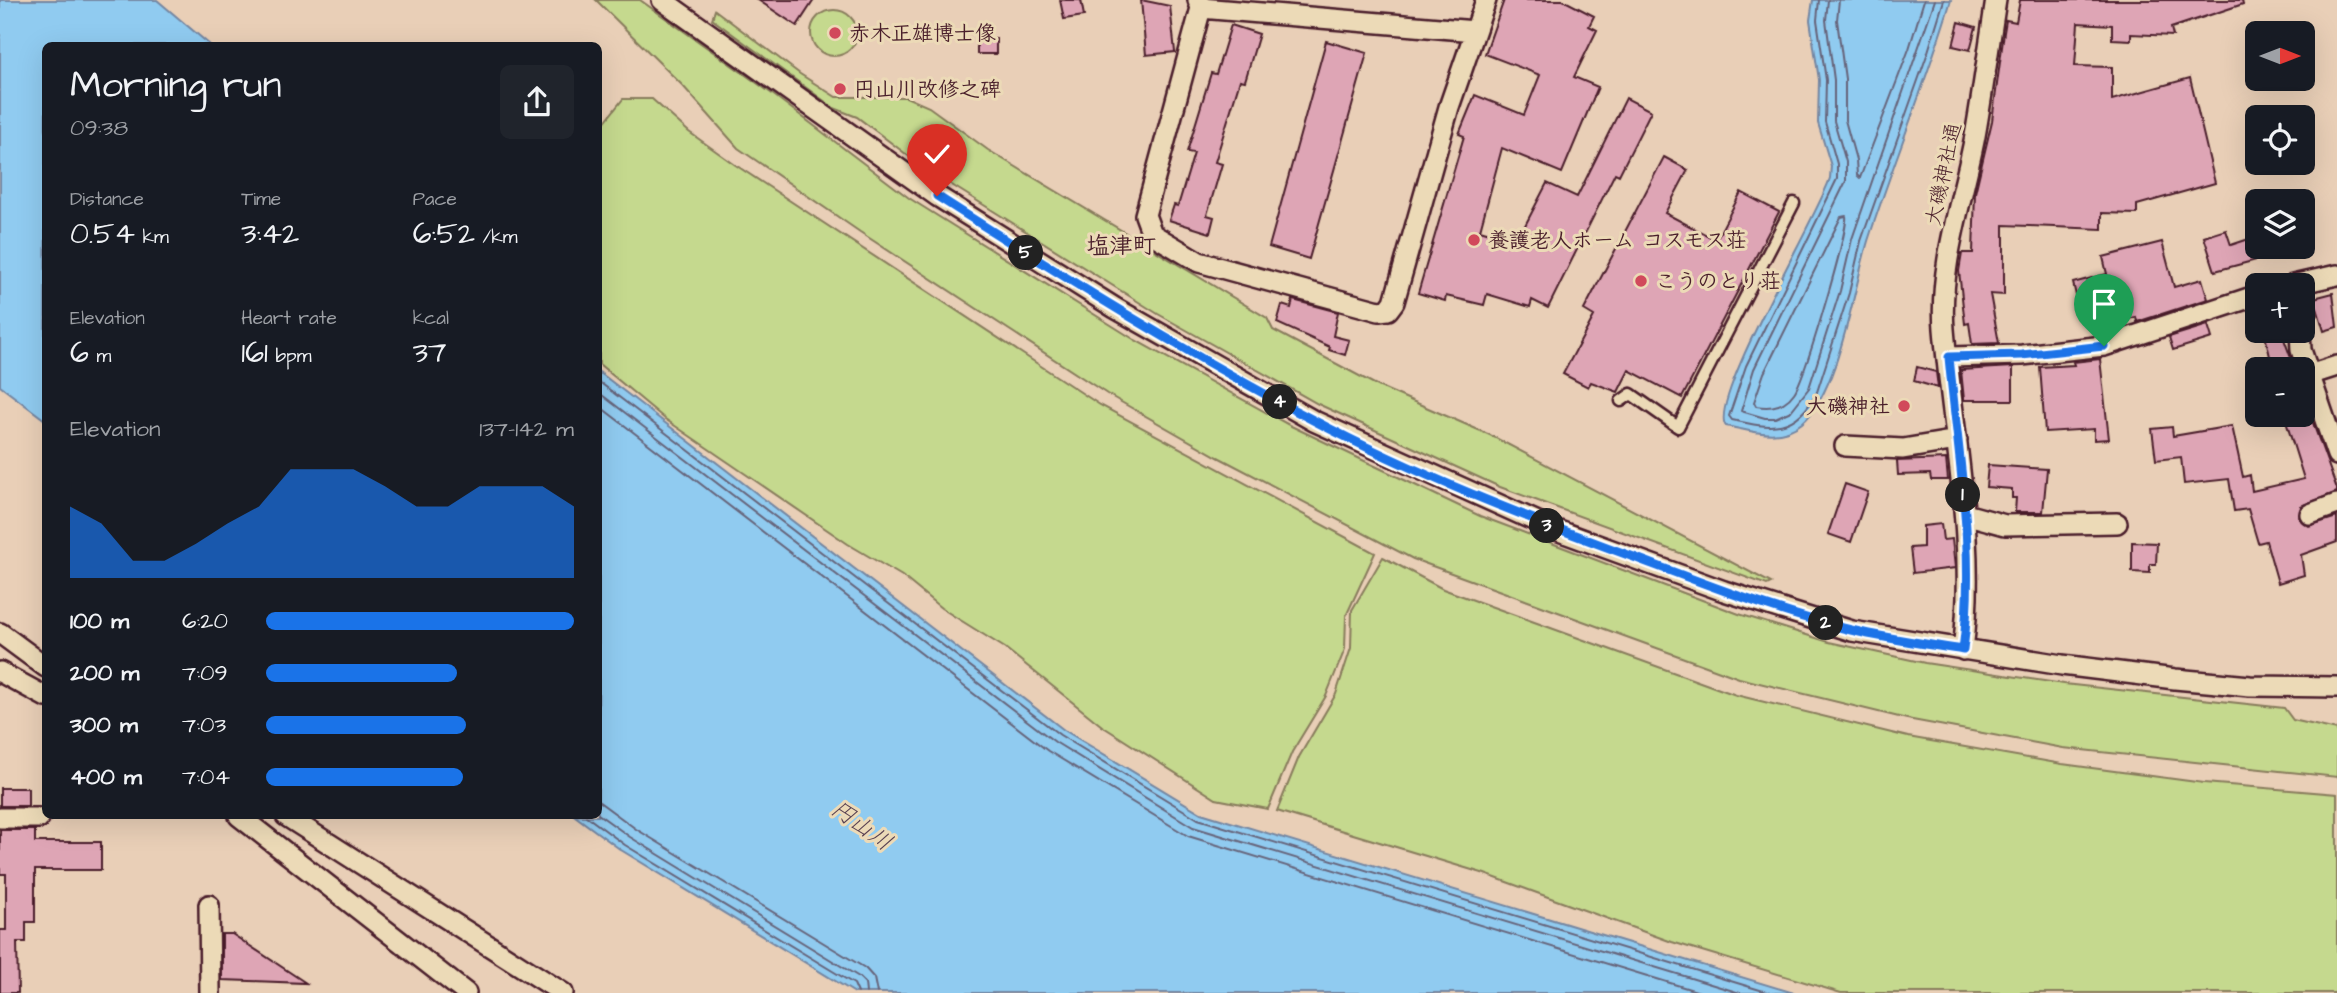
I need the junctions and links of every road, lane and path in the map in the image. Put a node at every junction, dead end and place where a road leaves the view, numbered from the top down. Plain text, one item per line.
1 (662, 0) edge
2 (1486, 0) edge
3 (1996, 0) edge
4 (1200, 4) edge
5 (1475, 31) junction
6 (1794, 203) dead end
7 (2337, 275) edge
8 (2315, 280) edge
9 (2245, 299) edge
10 (1949, 357) junction
11 (2337, 366) edge
12 (2315, 373) edge
13 (2315, 392) edge
14 (1621, 401) dead end
15 (1956, 440) junction
16 (1845, 446) dead end
17 (2337, 455) edge
18 (2337, 504) edge
19 (1965, 514) junction
20 (2310, 514) dead end
21 (2117, 523) dead end
22 (0, 634) edge
23 (1963, 650) junction
24 (42, 664) edge
25 (0, 672) edge
26 (2337, 687) edge
27 (42, 695) edge
28 (0, 818) edge
29 (39, 818) dead end
30 (243, 819) edge
31 (291, 819) edge
32 (209, 905) dead end
33 (210, 993) edge
34 (466, 993) edge
35 (563, 993) edge

1 - 23 street
2 - 5 street
3 - 10 street, 大磯神社通
4 - 5 street
4 - 5 street
6 - 14 lane
7 - 8 street
9 - 10 street
10 - 15 street, 大磯神社通
11 - 12 street
13 - 17 street
15 - 16 street
15 - 19 street, 大磯神社通
18 - 20 street
19 - 21 street
19 - 23 street, 大磯神社通
22 - 24 street
23 - 26 street
25 - 27 street
28 - 29 street
30 - 34 street
31 - 35 street
32 - 33 street

